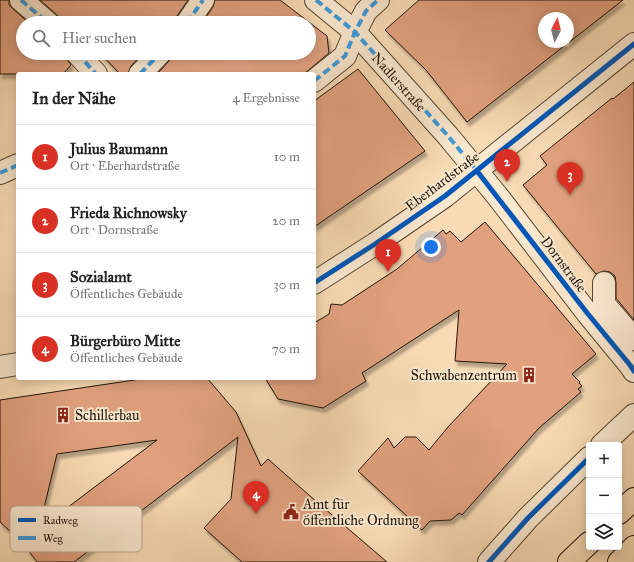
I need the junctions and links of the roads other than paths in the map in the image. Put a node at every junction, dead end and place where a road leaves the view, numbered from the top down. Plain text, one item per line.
1 (21, 0) edge
2 (203, 0) edge
3 (316, 0) edge
4 (378, 0) edge
5 (40, 16) edge
6 (192, 16) edge
7 (355, 32) junction
8 (634, 44) edge
9 (83, 60) edge
10 (153, 60) edge
11 (94, 72) edge
12 (142, 72) edge
13 (316, 78) edge
14 (16, 166) edge
15 (477, 171) junction
16 (0, 173) edge
17 (316, 282) edge
18 (588, 314) junction
19 (634, 339) edge
20 (16, 364) edge
21 (0, 367) edge
22 (634, 371) edge
23 (634, 415) edge
24 (605, 442) edge
25 (586, 461) edge
26 (634, 499) edge
27 (622, 510) edge
28 (586, 546) edge
29 (489, 562) edge
30 (569, 562) edge

1 - 5 street
2 - 6 street
3 - 7 street, Nadlerstraße
4 - 7 street
7 - 13 street
7 - 15 street, Nadlerstraße
8 - 15 street, Eberhardstraße
9 - 11 street
10 - 12 street
14 - 16 street
15 - 17 street, Eberhardstraße
15 - 18 street, Dornstraße
18 - 19 street
18 - 22 street, Dornstraße
20 - 21 street
23 - 24 street
25 - 29 street
26 - 27 main road
28 - 30 main road

